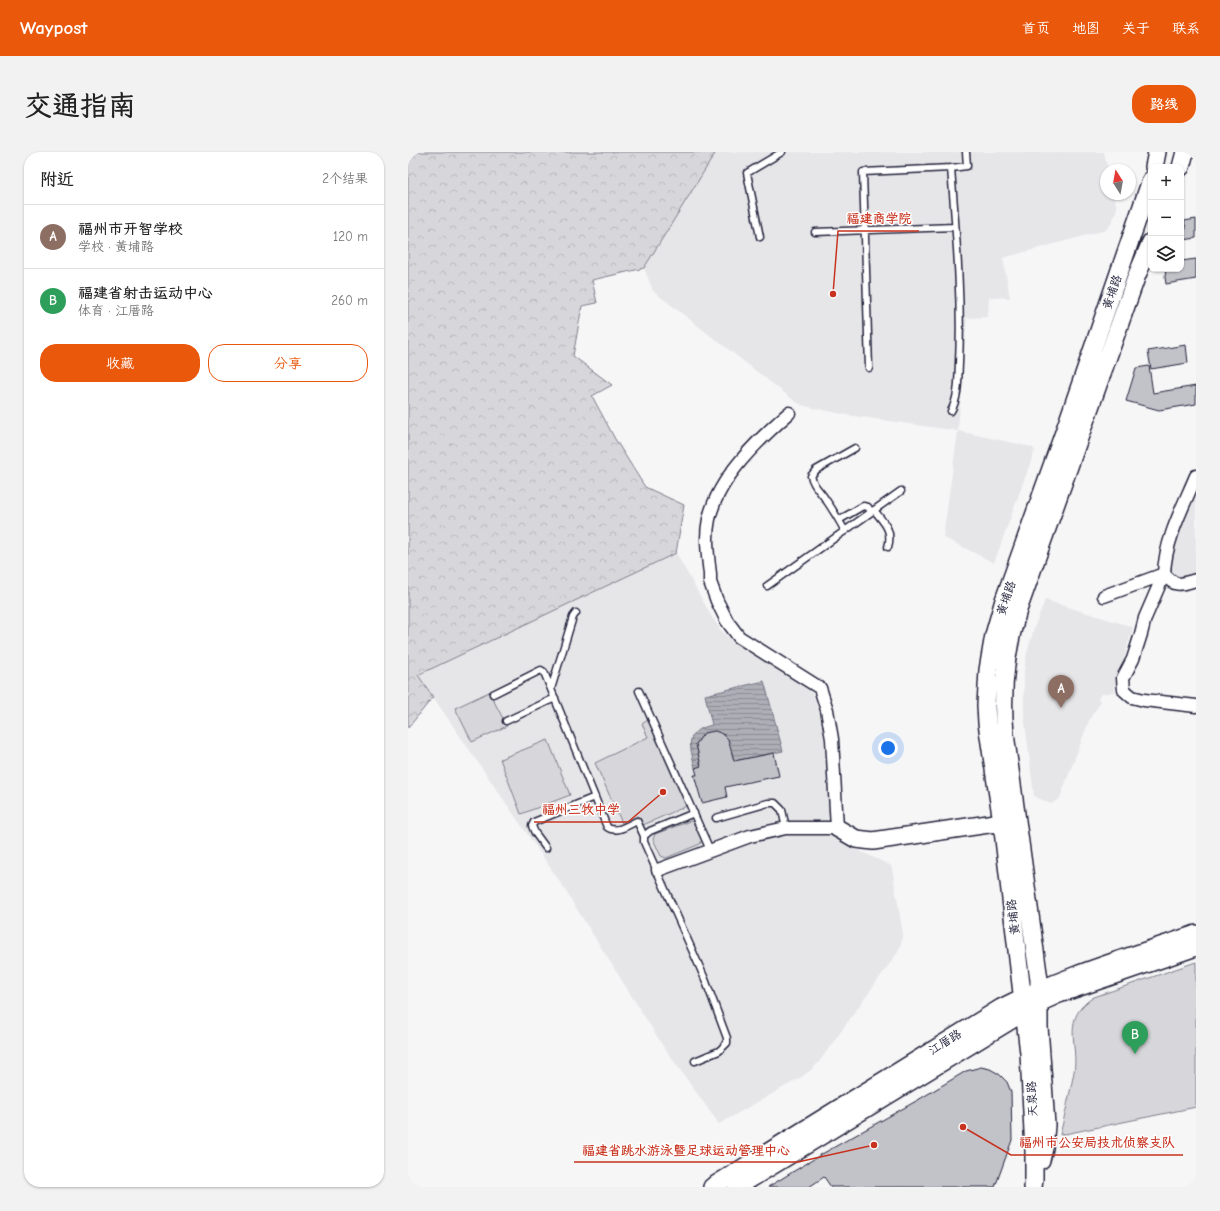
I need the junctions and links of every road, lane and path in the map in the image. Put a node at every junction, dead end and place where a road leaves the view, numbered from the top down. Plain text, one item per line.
1 (782, 152) edge
2 (966, 152) edge
3 (1157, 152) edge
4 (1185, 152) edge
5 (1155, 164) edge
6 (1182, 164) edge
7 (951, 168) junction
8 (1148, 189) edge
9 (955, 227) junction
10 (864, 230) junction
11 (815, 232) dead end
12 (760, 237) dead end
13 (1148, 249) edge
14 (869, 368) dead end
15 (951, 411) dead end
16 (789, 413) dead end
17 (855, 448) dead end
18 (1196, 476) edge
19 (901, 491) dead end
20 (873, 511) junction
21 (839, 520) junction
22 (845, 531) junction
23 (888, 547) dead end
24 (1164, 574) junction
25 (1196, 580) edge
26 (768, 586) dead end
27 (1104, 596) dead end
28 (576, 613) dead end
29 (551, 689) junction
30 (639, 691) dead end
31 (493, 694) dead end
32 (555, 698) junction
33 (1196, 706) edge
34 (506, 722) dead end
35 (595, 797) junction
36 (694, 813) junction
37 (716, 818) dead end
38 (1002, 822) junction
39 (786, 828) junction
40 (837, 828) junction
41 (644, 836) junction
42 (546, 848) dead end
43 (710, 850) junction
44 (658, 870) junction
45 (1196, 934) edge
46 (1196, 947) edge
47 (1031, 1000) junction
48 (695, 1061) dead end
49 (1033, 1183) edge
50 (712, 1187) edge
51 (737, 1187) edge

1 - 12 lane
2 - 7 lane
3 - 5 main road
4 - 6 main road
7 - 9 lane
7 - 10 lane
8 - 38 main road, 黄埔路
9 - 10 lane
9 - 15 lane
10 - 11 lane
10 - 14 lane
13 - 47 main road, 黄埔路
16 - 40 street
17 - 21 lane
18 - 24 street
19 - 20 lane
20 - 21 lane
20 - 22 lane
20 - 23 lane
21 - 22 lane
22 - 26 lane
24 - 25 street
24 - 27 street
24 - 33 street
28 - 29 lane
29 - 31 lane
29 - 32 lane
30 - 36 lane
32 - 34 lane
32 - 35 lane
35 - 41 lane
35 - 42 lane
36 - 41 lane
36 - 43 lane
37 - 39 lane
38 - 40 main road
38 - 47 main road, 黄埔路
39 - 40 street
39 - 43 street
41 - 44 lane
43 - 44 street
44 - 48 lane
45 - 47 main road, 江厝路
46 - 47 main road, 江厝路
47 - 49 main road, 黄埔路
47 - 50 main road, 江厝路
47 - 51 main road, 江厝路

